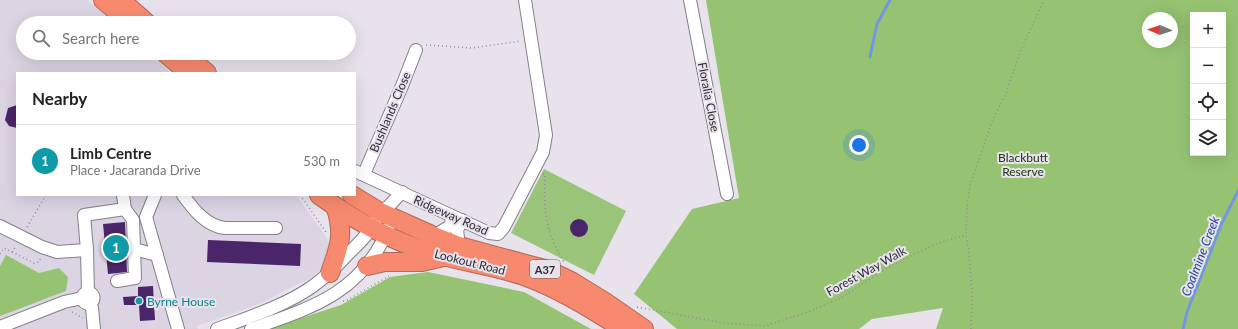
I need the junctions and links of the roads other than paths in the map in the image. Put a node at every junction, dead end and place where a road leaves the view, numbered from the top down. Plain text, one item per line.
1 (103, 0) edge
2 (121, 0) edge
3 (525, 0) edge
4 (690, 0) edge
5 (122, 16) edge
6 (139, 16) edge
7 (420, 50) road end
8 (174, 60) edge
9 (191, 60) edge
10 (188, 72) edge
11 (206, 72) edge
12 (360, 173) edge
13 (402, 192) junction
14 (727, 194) dead end
15 (123, 196) edge
16 (155, 196) edge
17 (184, 196) edge
18 (320, 196) edge
19 (354, 196) edge
20 (335, 206) junction
21 (125, 210) junction
22 (386, 215) junction
23 (458, 218) junction
24 (0, 226) edge
25 (276, 228) dead end
26 (372, 228) junction
27 (434, 236) junction
28 (134, 249) junction
29 (86, 250) junction
30 (452, 251) junction
31 (157, 256) junction
32 (367, 266) junction
33 (330, 273) junction
34 (118, 281) dead end
35 (86, 298) junction
36 (90, 325) edge
37 (0, 327) edge
38 (178, 329) edge
39 (217, 329) edge
40 (251, 329) edge
41 (621, 329) edge
42 (644, 329) edge

1 - 5 highway
2 - 6 highway
3 - 23 street, Ridgeway Road
4 - 14 street, Floralia Close
7 - 12 street, Bushlands Close
8 - 10 highway
9 - 11 highway
12 - 13 street, Ridgeway Road
13 - 22 street
13 - 23 street, Ridgeway Road
15 - 21 street
16 - 31 street
17 - 25 street
18 - 20 highway, Lookout Road / A37
19 - 22 highway, Lookout Road / A37
20 - 26 highway, Lookout Road / A37
20 - 33 highway
21 - 28 street
21 - 29 street
22 - 26 street
22 - 26 street
22 - 27 highway, Lookout Road / A37
23 - 27 street, Lookout Road
23 - 30 street, Lookout Road
24 - 29 street
26 - 30 highway, Lookout Road / A37
26 - 32 street
26 - 33 street
27 - 30 highway, Lookout Road / A37
28 - 31 street
28 - 34 street
29 - 35 street
30 - 32 highway
30 - 41 highway, Lookout Road / A37
30 - 42 highway, Lookout Road / A37
31 - 38 street
32 - 40 street
33 - 39 street
35 - 36 street
35 - 37 street

